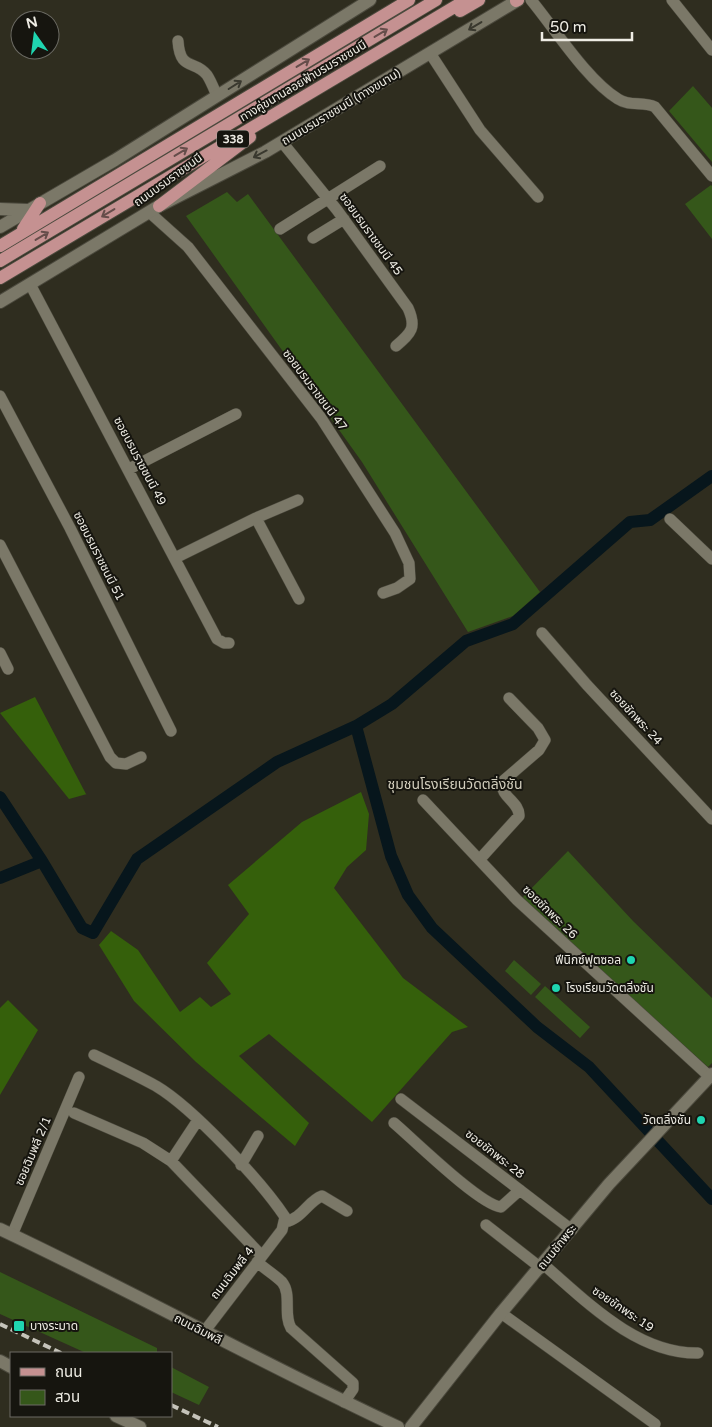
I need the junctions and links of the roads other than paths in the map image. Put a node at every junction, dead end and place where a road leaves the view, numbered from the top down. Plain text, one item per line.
1 (370, 0) edge
2 (410, 0) edge
3 (436, 0) edge
4 (466, 0) edge
5 (479, 0) edge
6 (518, 0) edge
7 (531, 0) edge
8 (672, 0) edge
9 (178, 42) dead end
10 (712, 50) edge
11 (430, 53) junction
12 (217, 96) junction
13 (282, 142) junction
14 (380, 166) dead end
15 (712, 176) edge
16 (538, 197) dead end
17 (327, 198) junction
18 (35, 207) junction
19 (0, 209) edge
20 (154, 209) junction
21 (344, 219) junction
22 (0, 227) edge
23 (280, 230) dead end
24 (20, 234) junction
25 (313, 238) dead end
26 (0, 246) edge
27 (0, 261) edge
28 (0, 278) edge
29 (30, 284) junction
30 (0, 302) edge
31 (396, 346) dead end
32 (0, 396) edge
33 (236, 414) dead end
34 (129, 468) junction
35 (298, 500) dead end
36 (256, 518) junction
37 (670, 519) dead end
38 (0, 545) edge
39 (175, 558) junction
40 (712, 559) edge
41 (383, 593) dead end
42 (299, 599) dead end
43 (542, 633) dead end
44 (229, 643) dead end
45 (0, 653) edge
46 (8, 669) dead end
47 (509, 698) dead end
48 (172, 731) dead end
49 (141, 757) dead end
50 (423, 800) dead end
51 (712, 819) edge
52 (480, 859) junction
53 (94, 1055) dead end
54 (711, 1076) edge
55 (79, 1077) dead end
56 (401, 1099) dead end
57 (74, 1112) dead end
58 (198, 1120) junction
59 (394, 1123) dead end
60 (258, 1136) dead end
61 (171, 1161) junction
62 (241, 1165) junction
63 (520, 1190) junction
64 (346, 1211) dead end
65 (486, 1225) dead end
66 (283, 1226) junction
67 (0, 1229) edge
68 (572, 1230) junction
69 (12, 1235) junction
70 (260, 1259) junction
71 (542, 1266) junction
72 (501, 1313) junction
73 (204, 1332) junction
74 (698, 1352) dead end
75 (344, 1402) junction
76 (118, 1417) edge
77 (655, 1424) dead end
78 (140, 1427) edge
79 (398, 1427) edge
80 (411, 1427) edge

12 -> 1 main road
24 -> 2 main road, 338
27 -> 3 main road, ทางคู่ขนานลอยฟ้าบรมราชชนนี / 338
4 -> 28 main road, ทางคู่ขนานลอยฟ้าบรมราชชนนี / 338
5 - 20 main road, ถนนบรมราชชนนี / 338
6 -> 11 main road, ถนนบรมราชชนนี (ทางขนาน) / 338
7 - 15 street
8 - 10 street
9 - 12 street
11 - 13 main road, ถนนบรมราชชนนี (ทางขนาน) / 338
11 - 16 street
12 - 18 main road
13 - 17 street, ซอยบรมราชชนนี 45
13 -> 20 main road, ถนนบรมราชชนนี (ทางขนาน) / 338
14 - 17 street
17 - 21 street, ซอยบรมราชชนนี 45
17 - 23 street
18 - 19 main road
18 - 22 main road
18 - 24 main road
20 - 29 main road, ถนนบรมราชชนนี / 338
20 - 41 street, ซอยบรมราชชนนี 47
21 - 25 street
21 - 31 street, ซอยบรมราชชนนี 45
24 - 26 main road
29 - 30 main road, ถนนบรมราชชนนี / 338
29 - 34 street, ซอยบรมราชชนนี 49
32 - 48 street, ซอยบรมราชชนนี 51
33 - 34 street
34 - 39 street, ซอยบรมราชชนนี 49
35 - 36 street
36 - 39 street
36 - 42 street
37 - 40 street
38 - 49 street
39 - 44 street, ซอยบรมราชชนนี 49
43 - 51 street, ซอยชักพระ 24
45 - 46 street
47 - 52 street
50 - 52 street, ซอยชักพระ 26
52 - 54 street, ซอยชักพระ 26
53 - 58 street
54 - 68 main road, ถนนชักพระ
55 - 69 street, ซอยฉิมพลี 2/1
56 - 63 street, ซอยชักพระ 28
57 - 61 street
58 - 61 street
58 - 62 street
59 - 63 street
60 - 62 street
61 - 70 street
62 - 66 street
63 - 68 street, ซอยชักพระ 28
64 - 66 street
65 - 71 street, ซอยชักพระ 19
66 - 70 street, ถนนฉิมพลี 4
67 - 69 main road, ถนนฉิมพลี
68 - 71 main road, ถนนชักพระ
69 - 73 main road, ถนนฉิมพลี
70 - 73 street, ถนนฉิมพลี 4
70 - 75 street
71 - 72 main road, ถนนชักพระ
71 - 74 street, ซอยชักพระ 19
72 - 77 street
72 - 80 main road, ถนนชักพระ
73 - 75 main road, ถนนฉิมพลี
75 - 79 main road, ถนนฉิมพลี
76 - 78 main road

